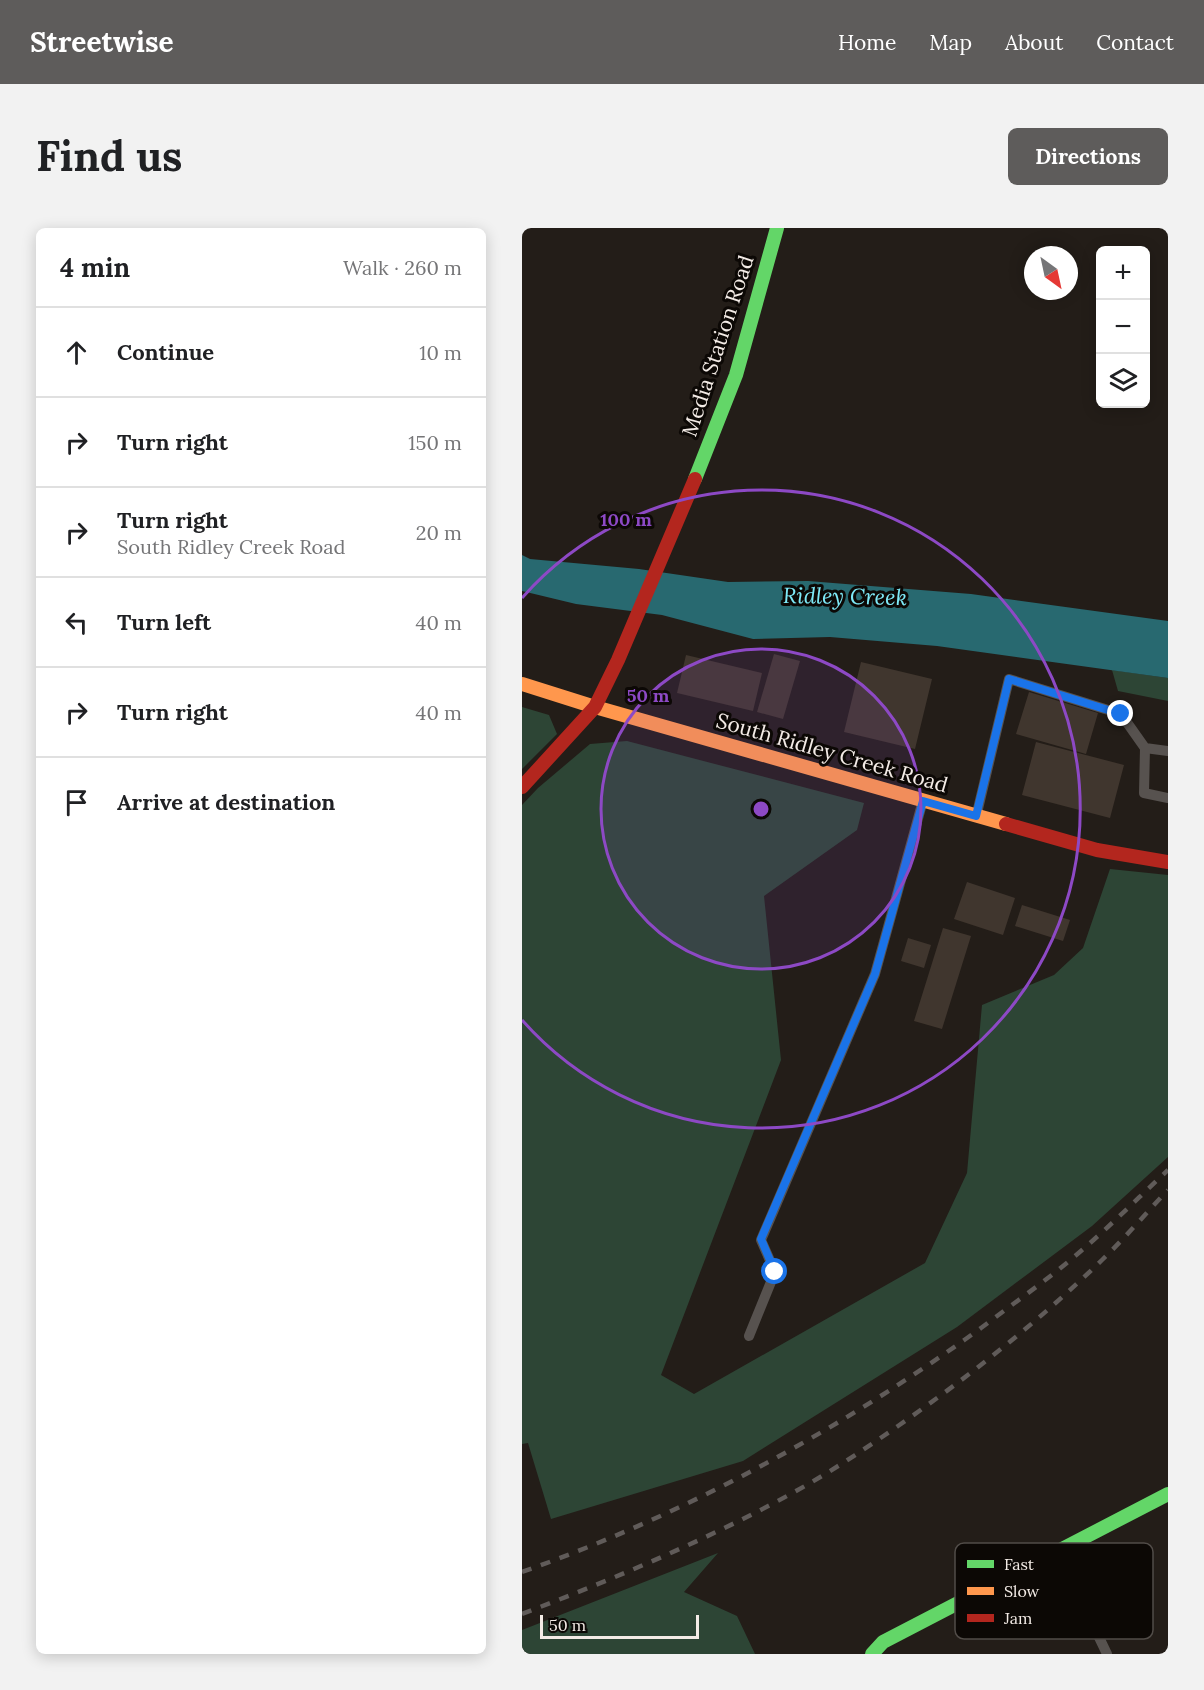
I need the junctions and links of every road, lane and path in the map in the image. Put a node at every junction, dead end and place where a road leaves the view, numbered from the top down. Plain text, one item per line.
1 (777, 228) edge
2 (522, 684) edge
3 (595, 707) junction
4 (1145, 748) junction
5 (1168, 751) edge
6 (522, 787) edge
7 (1168, 798) edge
8 (923, 801) junction
9 (976, 816) junction
10 (1168, 862) edge
11 (749, 1336) dead end
12 (1168, 1494) edge
13 (1073, 1543) edge
14 (955, 1605) edge
15 (1100, 1639) edge
16 (872, 1654) edge
17 (1107, 1654) edge

1 - 3 street, Media Station Road
2 - 3 street, South Ridley Creek Road
3 - 6 street, Media Station Road
3 - 8 street, South Ridley Creek Road
4 - 5 lane
4 - 7 lane
4 - 9 lane
8 - 9 street, South Ridley Creek Road
8 - 11 lane
9 - 10 street, South Ridley Creek Road
12 - 13 street
14 - 16 street
15 - 17 lane

